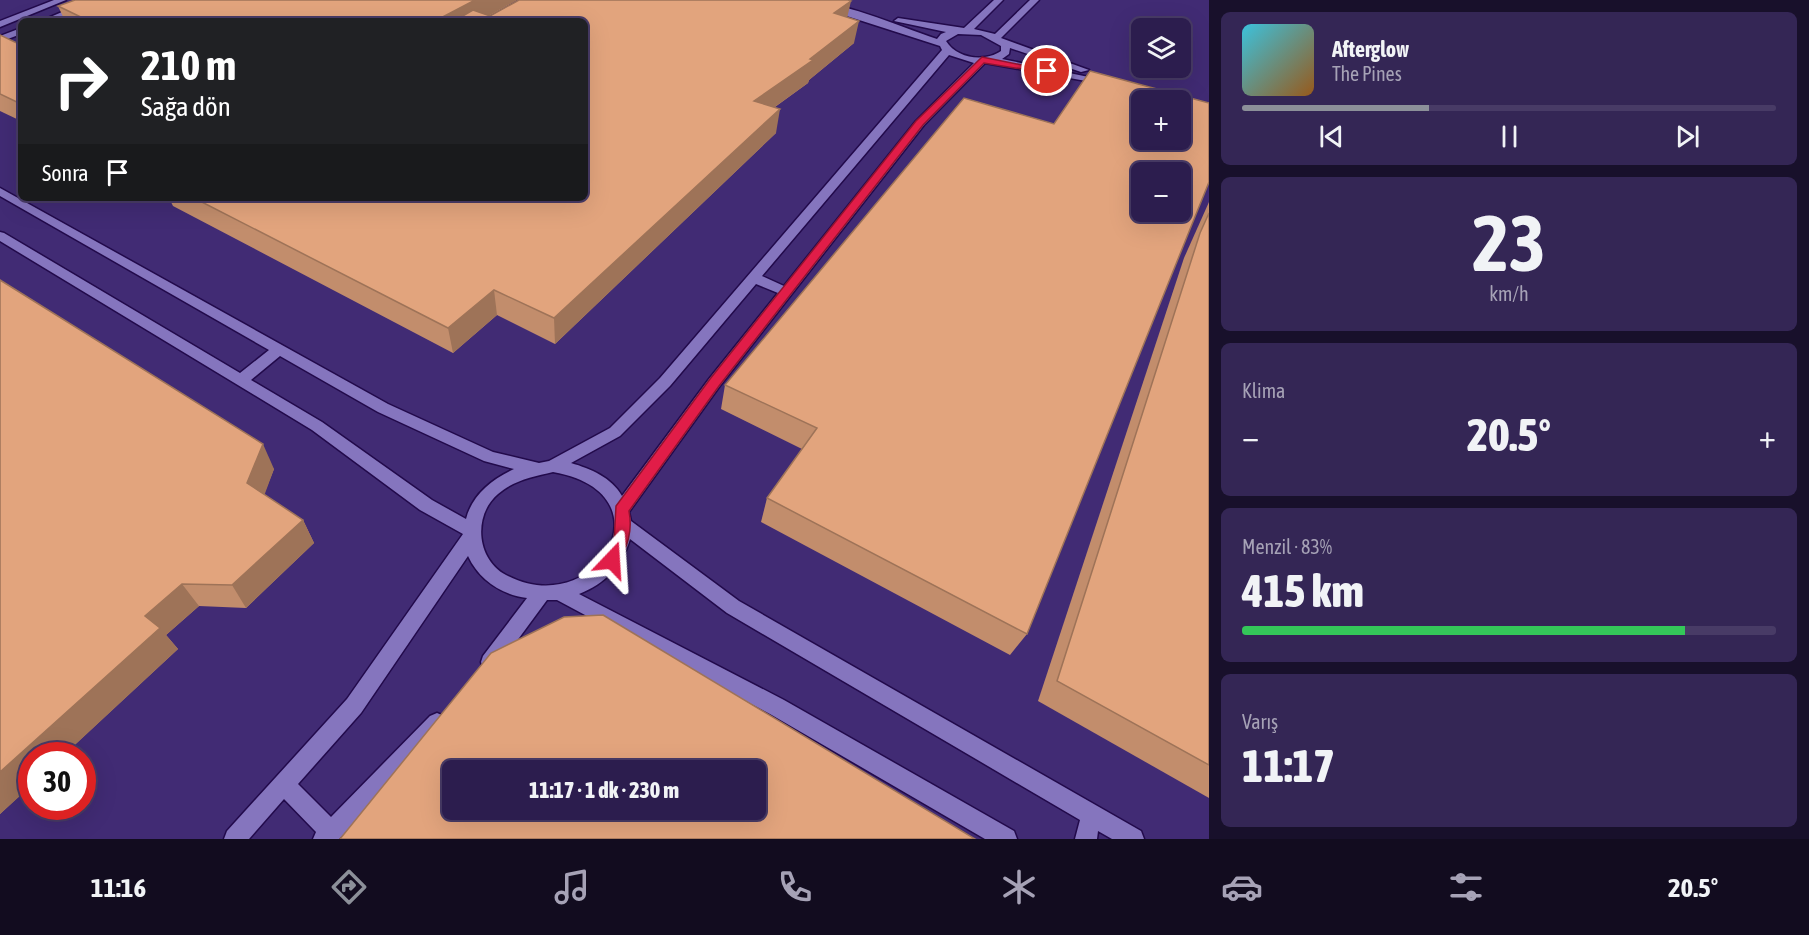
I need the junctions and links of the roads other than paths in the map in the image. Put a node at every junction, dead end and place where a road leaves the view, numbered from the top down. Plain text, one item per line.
1 (62, 0) edge
2 (98, 0) edge
3 (801, 0) edge
4 (999, 0) edge
5 (1035, 0) edge
6 (854, 14) junction
7 (53, 18) edge
8 (0, 24) edge
9 (961, 31) junction
10 (18, 32) edge
11 (0, 39) edge
12 (998, 39) junction
13 (944, 47) junction
14 (985, 60) junction
15 (0, 190) edge
16 (18, 200) edge
17 (19, 201) edge
18 (0, 236) edge
19 (752, 277) junction
20 (786, 292) junction
21 (279, 349) junction
22 (241, 380) junction
23 (553, 466) junction
24 (533, 467) junction
25 (622, 517) junction
26 (471, 534) junction
27 (550, 593) junction
28 (482, 674) edge
29 (452, 707) edge
30 (285, 785) junction
31 (1091, 816) junction
32 (327, 835) edge
33 (235, 839) edge
34 (1006, 839) edge
35 (1086, 839) edge
36 (1133, 839) edge

1 - 8 street
2 - 7 street
3 - 6 street
4 - 9 street
5 - 12 street
6 - 9 street
6 - 13 street
9 - 12 street
9 - 13 street
10 - 11 street
12 - 14 street
12 - 14 street
13 - 14 street
13 - 19 street
14 - 20 street
15 - 16 street
17 - 21 street
18 - 22 street
19 - 20 street
19 - 23 street
20 - 25 street
21 - 22 street
21 - 24 street
22 - 26 street
23 - 24 street
23 - 25 street
24 - 26 street
25 - 27 street
25 - 31 street
26 - 27 street
26 - 30 street
27 - 28 street
27 - 34 street
29 - 32 street
30 - 32 street
30 - 33 street
31 - 35 street
31 - 36 street

